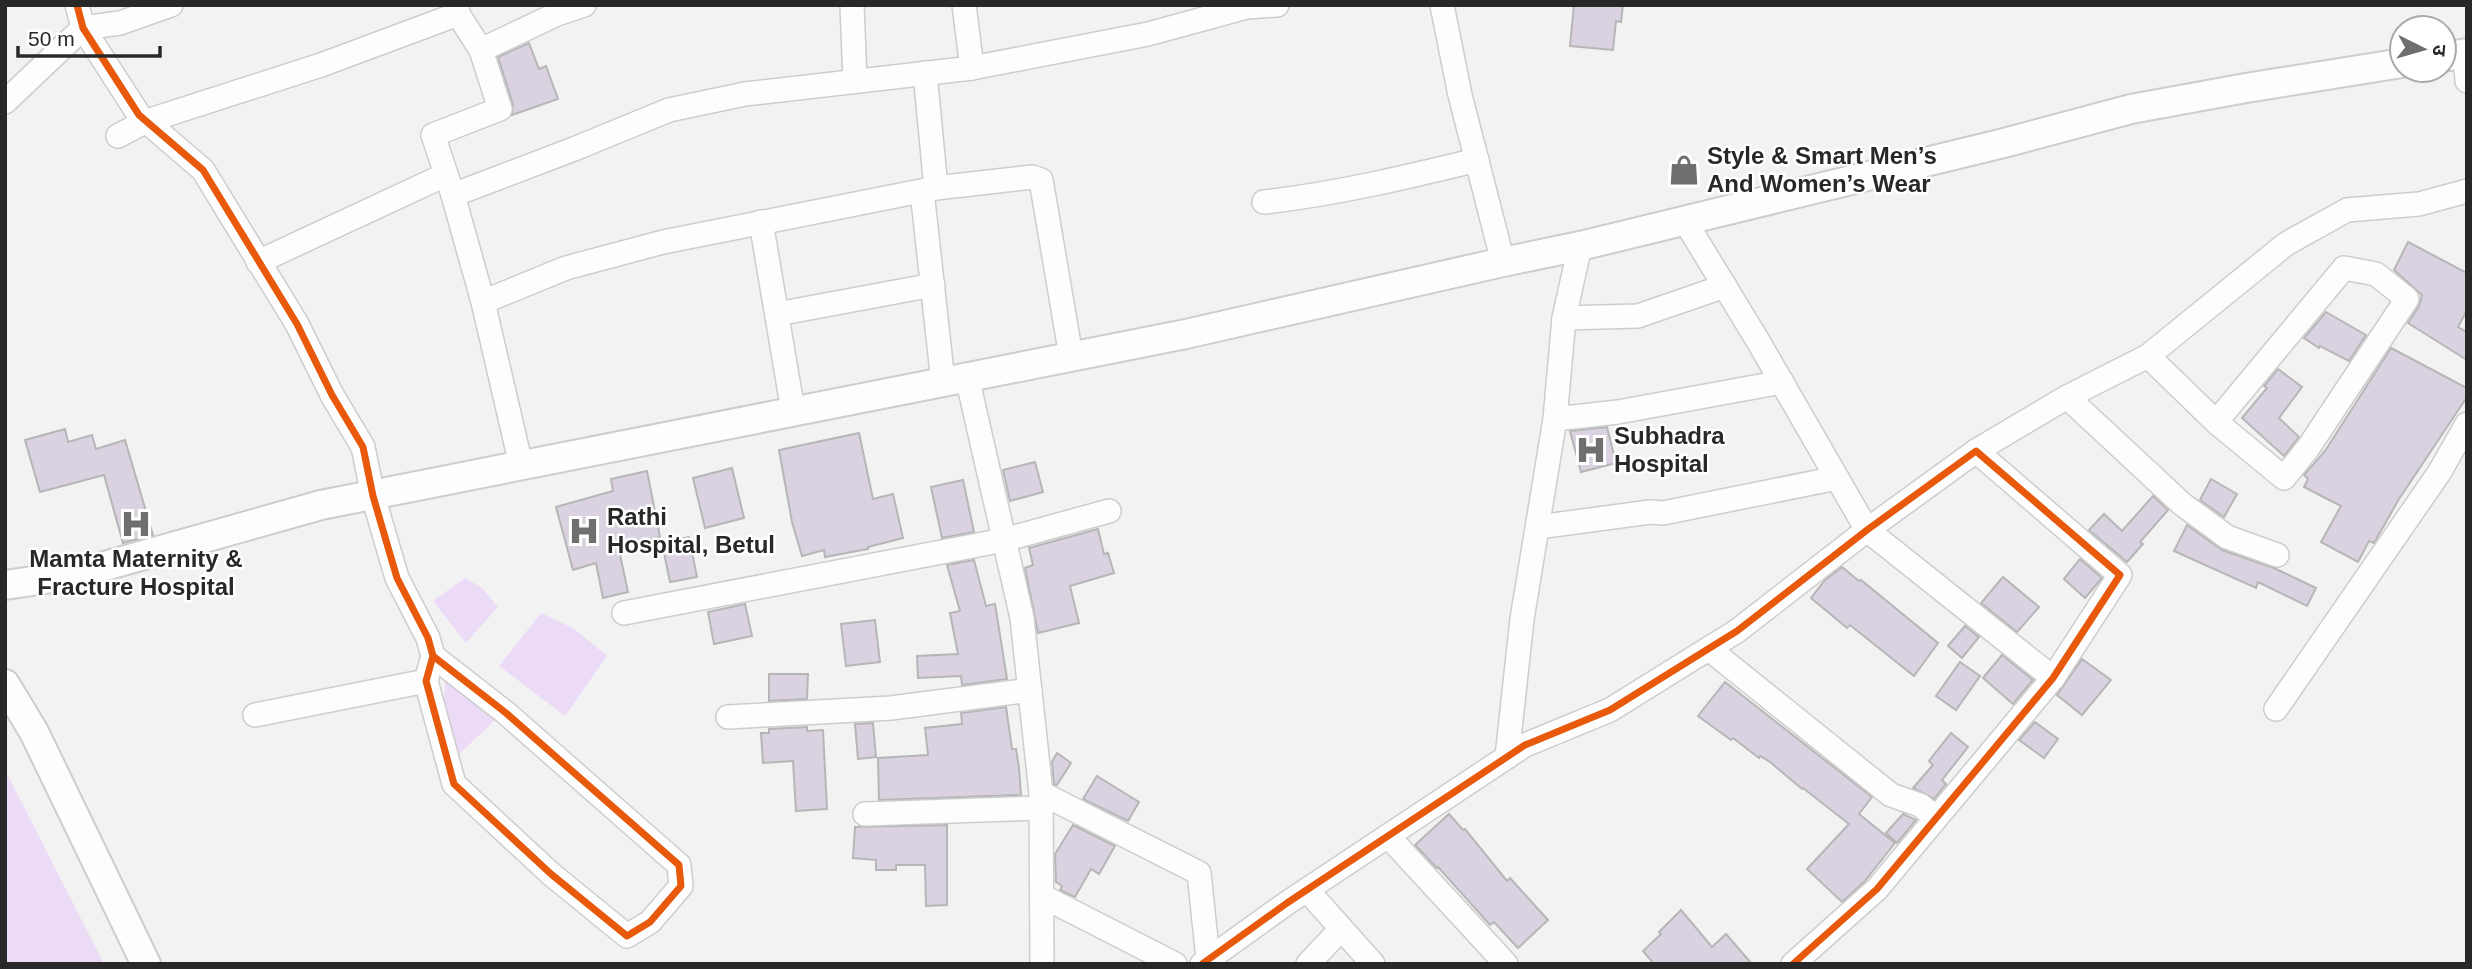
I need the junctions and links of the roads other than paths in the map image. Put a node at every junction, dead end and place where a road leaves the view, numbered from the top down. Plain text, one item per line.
1 (77, 5) edge
2 (171, 5) edge
3 (584, 5) edge
4 (852, 5) edge
5 (964, 5) edge
6 (1277, 5) edge
7 (1441, 5) edge
8 (457, 9) edge
9 (557, 10) edge
10 (83, 28) junction
11 (481, 50) junction
12 (2388, 66) edge
13 (972, 68) junction
14 (925, 73) junction
15 (855, 81) junction
16 (5, 102) edge
17 (144, 122) junction
18 (118, 136) dead end
19 (1477, 160) junction
20 (449, 185) junction
21 (929, 189) junction
22 (2467, 191) edge
23 (1264, 202) dead end
24 (1685, 221) junction
25 (761, 222) junction
26 (1580, 246) junction
27 (258, 262) junction
28 (1503, 262) junction
29 (933, 285) junction
30 (1725, 286) junction
31 (482, 302) junction
32 (777, 314) junction
33 (1564, 317) junction
34 (1071, 356) junction
35 (2148, 356) junction
36 (955, 379) junction
37 (1782, 382) junction
38 (2067, 397) junction
39 (793, 411) junction
40 (1555, 419) junction
41 (2216, 422) junction
42 (2467, 424) edge
43 (1976, 451) junction
44 (521, 465) junction
45 (1837, 478) junction
46 (373, 496) junction
47 (1109, 511) dead end
48 (1538, 527) junction
49 (1867, 530) junction
50 (1004, 540) junction
51 (2277, 555) dead end
52 (5, 585) edge
53 (624, 613) dead end
54 (1709, 649) junction
55 (433, 656) junction
56 (2053, 678) junction
57 (426, 681) junction
58 (5, 684) edge
59 (1030, 690) junction
60 (2276, 709) dead end
61 (255, 715) dead end
62 (727, 717) dead end
63 (1507, 757) junction
64 (1041, 801) junction
65 (864, 814) dead end
66 (1936, 818) junction
67 (1388, 836) junction
68 (1307, 890) junction
69 (1042, 896) junction
70 (1342, 929) junction
71 (1205, 961) edge
72 (146, 964) edge
73 (1042, 964) edge
74 (1175, 964) edge
75 (1308, 964) edge
76 (1373, 964) edge
77 (1506, 964) edge
78 (1793, 964) edge

1 - 10 street
2 - 10 street
3 - 9 street
4 - 15 street
5 - 13 street
6 - 13 street
7 - 19 street
8 - 11 street
8 - 17 street
9 - 11 street
10 - 16 street
10 - 17 street
11 - 20 street
12 - 24 main road
13 - 14 street
14 - 15 street
14 - 21 street
15 - 20 street
17 - 18 street
17 - 27 street
19 - 23 street
19 - 28 street
20 - 27 street
20 - 31 street
21 - 25 street
21 - 29 street
21 - 34 street
22 - 35 street
24 - 26 main road
24 - 30 street
25 - 31 street
25 - 32 street
26 - 28 main road
26 - 33 street
27 - 46 street
28 - 34 main road
29 - 32 street
29 - 36 street
30 - 33 street
30 - 37 street
31 - 44 street
32 - 39 street
33 - 40 street
34 - 36 main road
35 - 38 street
35 - 41 street
36 - 39 main road
36 - 50 street
37 - 40 street
37 - 45 street
38 - 43 street
38 - 51 street
39 - 44 main road
40 - 48 street
41 - 41 street
42 - 60 street
43 - 49 street
43 - 56 street
44 - 46 main road
45 - 48 street
45 - 49 street
46 - 52 main road
46 - 55 street
47 - 50 street
48 - 63 street
49 - 54 street
49 - 56 street
50 - 53 street
50 - 59 street
54 - 63 street
54 - 66 street
55 - 57 street
55 - 57 street
56 - 66 street
57 - 61 street
58 - 72 main road
59 - 62 street
59 - 64 street
63 - 67 street
64 - 65 street
64 - 69 street
64 - 71 street
66 - 78 street
67 - 68 street
67 - 77 street
68 - 70 street
68 - 71 street
69 - 73 street
69 - 74 street
70 - 75 street
70 - 76 street

